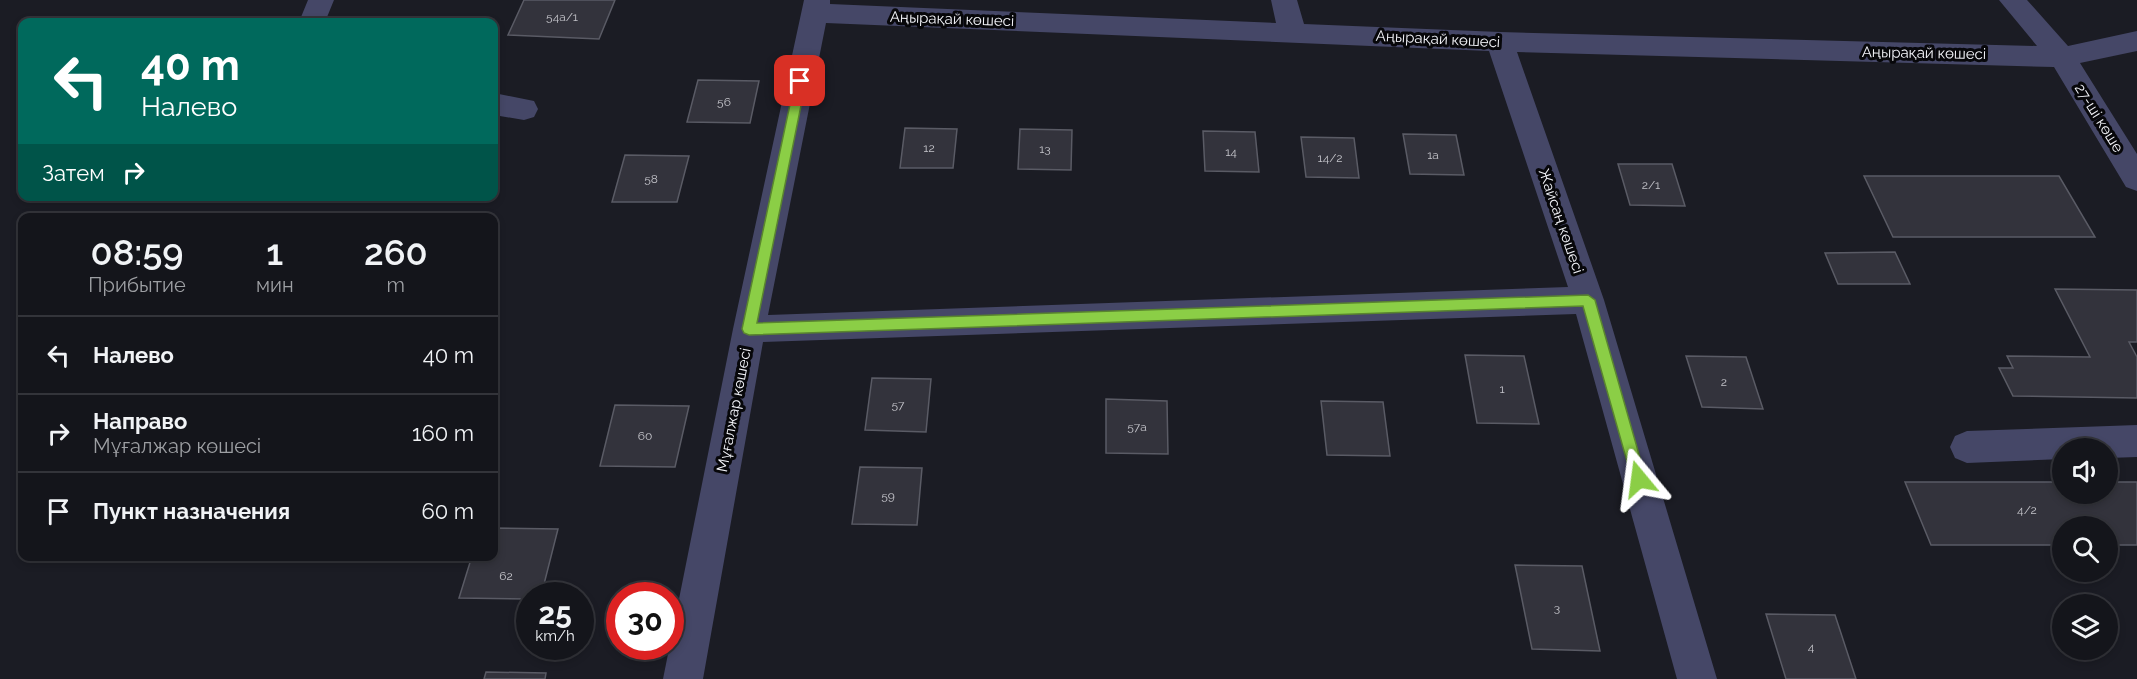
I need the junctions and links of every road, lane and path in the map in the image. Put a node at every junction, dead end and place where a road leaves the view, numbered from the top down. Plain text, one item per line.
1 (321, 0) edge
2 (1284, 0) edge
3 (2012, 0) edge
4 (816, 7) edge
5 (314, 18) edge
6 (1292, 32) junction
7 (2137, 41) edge
8 (1500, 42) junction
9 (2062, 57) junction
10 (498, 105) edge
11 (524, 109) dead end
12 (2137, 179) edge
13 (1588, 300) junction
14 (749, 329) junction
15 (2137, 441) edge
16 (1967, 447) dead end
17 (683, 679) edge
18 (1697, 679) edge

1 - 5 street
2 - 6 street
3 - 9 street, 27-ші көше
4 - 6 street, Аңырақай көшесі
4 - 14 street, Мұғалжар көшесі
6 - 8 street, Аңырақай көшесі
7 - 9 street, Аңырақай көшесі
8 - 9 street, Аңырақай көшесі
8 - 13 street, Жайсаң көшесі
9 - 12 street, 27-ші көше
10 - 11 street
13 - 14 street
13 - 18 street, Жайсаң көшесі
14 - 17 street, Мұғалжар көшесі
15 - 16 street

